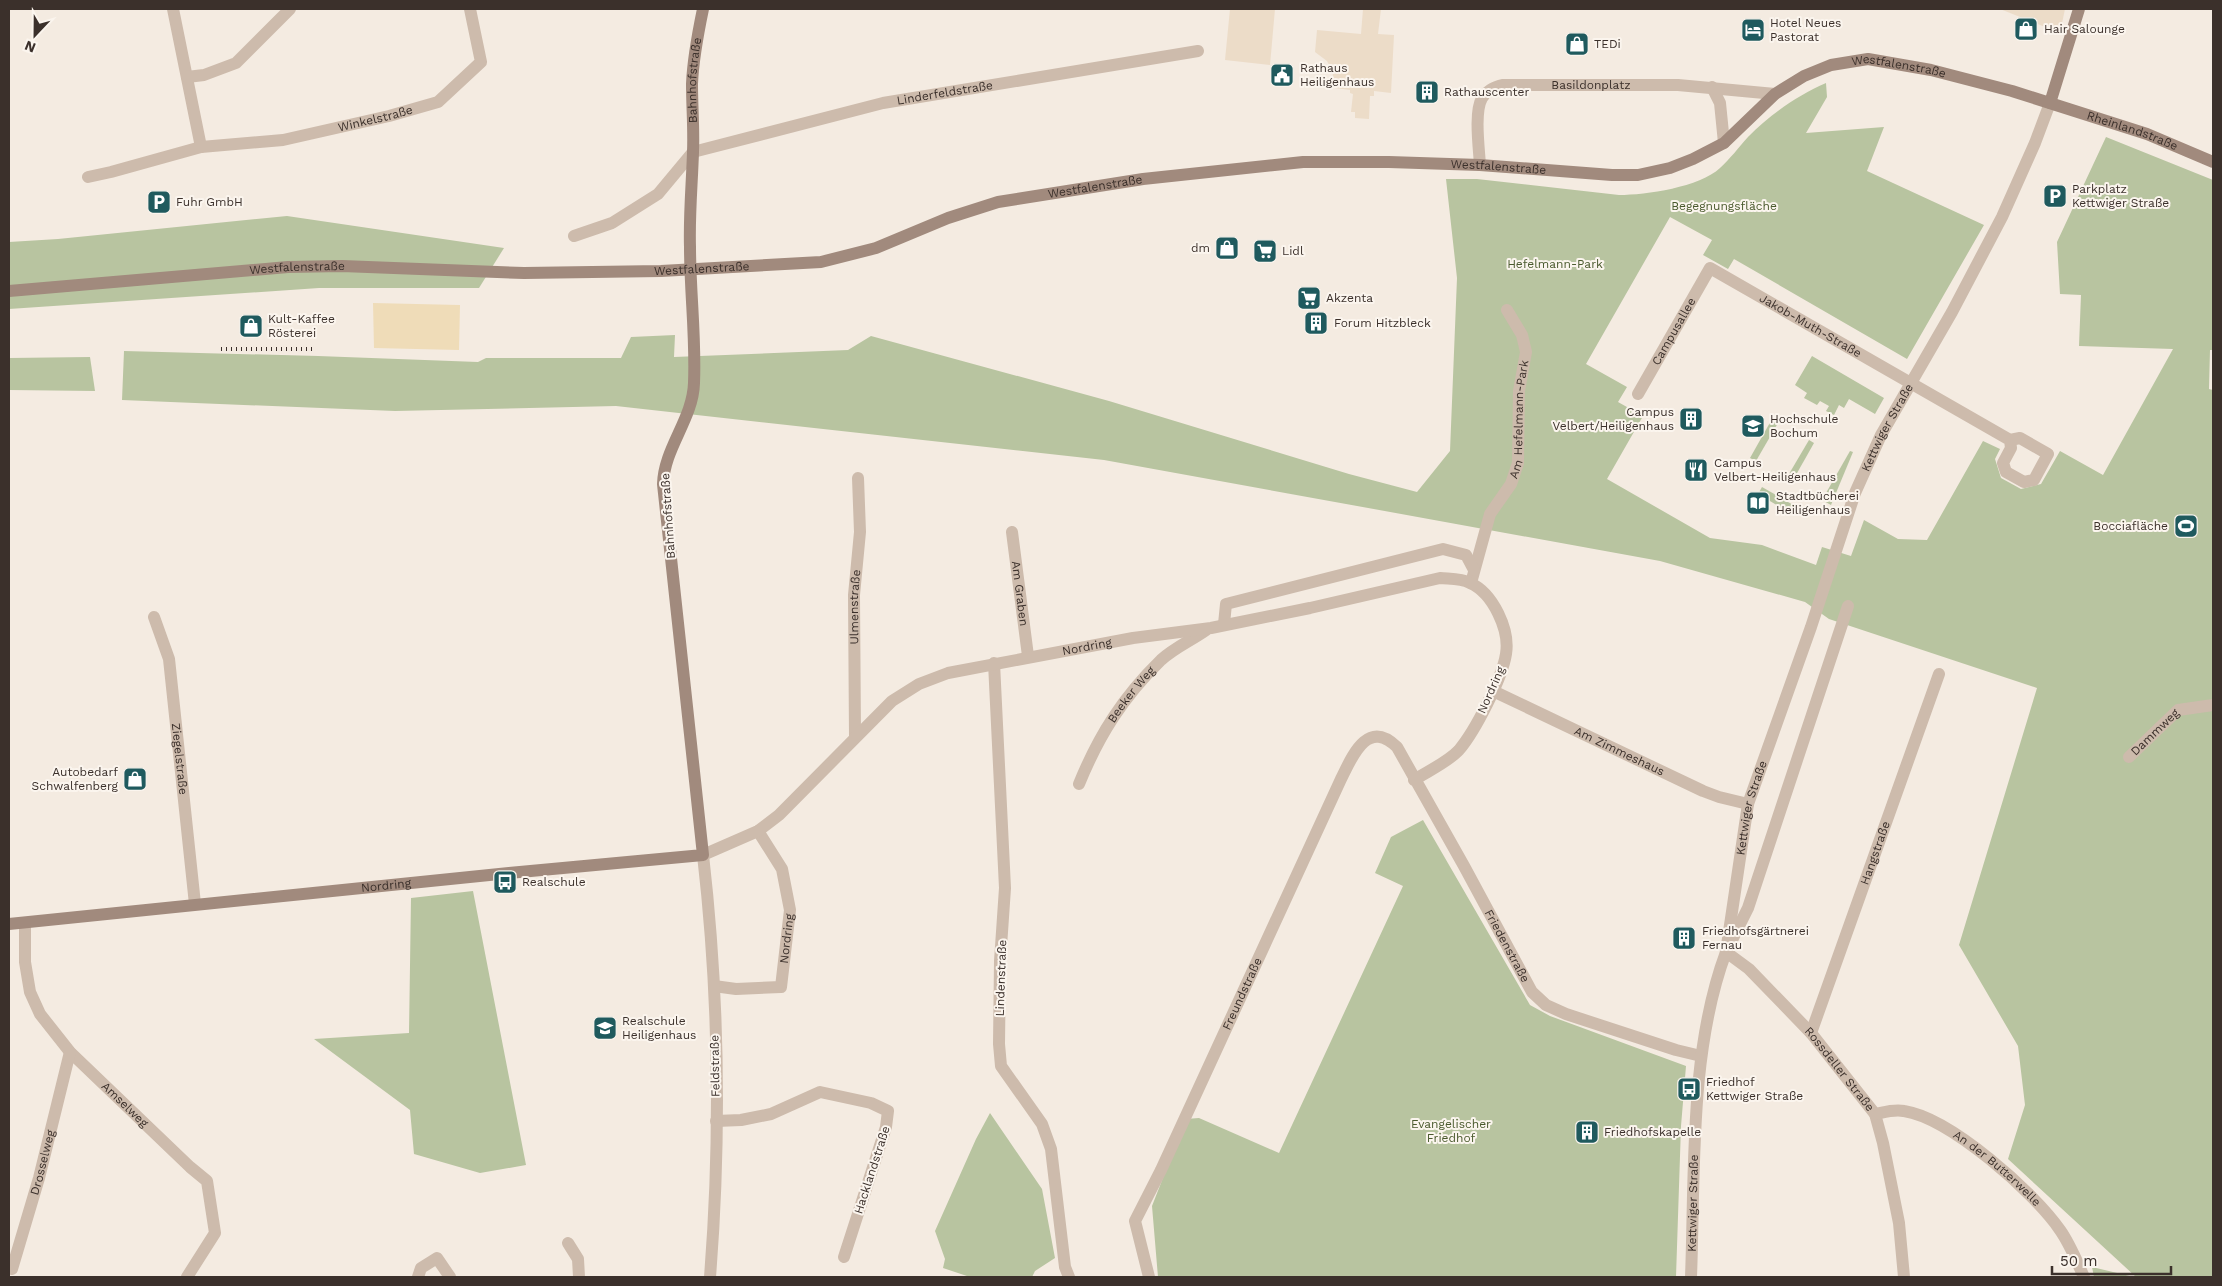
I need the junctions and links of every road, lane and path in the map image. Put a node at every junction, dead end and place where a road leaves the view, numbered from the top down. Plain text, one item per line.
1 (173, 9) edge
2 (290, 9) edge
3 (470, 9) edge
4 (703, 9) edge
5 (2079, 9) edge
6 (1198, 51) dead end
7 (187, 77) junction
8 (1712, 87) junction
9 (1774, 94) junction
10 (2050, 103) junction
11 (1724, 142) junction
12 (201, 147) junction
13 (693, 152) junction
14 (2213, 162) edge
15 (1480, 165) junction
16 (88, 177) dead end
17 (574, 236) dead end
18 (1710, 268) joint
19 (691, 270) junction
20 (9, 291) edge
21 (1507, 310) dead end
22 (1910, 383) junction
23 (1638, 394) dead end
24 (2010, 440) dead end
25 (858, 478) dead end
26 (1012, 532) dead end
27 (1473, 577) junction
28 (1848, 606) dead end
29 (154, 617) dead end
30 (1224, 624) junction
31 (1211, 628) junction
32 (1028, 656) junction
33 (994, 663) junction
34 (1939, 674) dead end
35 (1493, 691) junction
36 (2213, 706) edge
37 (855, 737) junction
38 (1390, 741) joint
39 (2128, 757) dead end
40 (1414, 780) junction
41 (1079, 784) dead end
42 (1748, 804) junction
43 (758, 831) junction
44 (703, 855) junction
45 (195, 904) junction
46 (25, 923) junction
47 (9, 924) edge
48 (1726, 952) junction
49 (714, 986) junction
50 (1811, 1033) junction
51 (70, 1052) junction
52 (1701, 1056) junction
53 (1874, 1114) junction
54 (716, 1121) junction
55 (568, 1243) dead end
56 (844, 1257) dead end
57 (9, 1268) edge
58 (187, 1277) edge
59 (418, 1277) edge
60 (450, 1277) edge
61 (578, 1277) edge
62 (710, 1277) edge
63 (1069, 1277) edge
64 (1149, 1277) edge
65 (1691, 1277) edge
66 (1904, 1277) edge
67 (2084, 1277) edge

1 - 7 street
2 - 7 street
3 - 12 street, Winkelstraße
4 - 13 street, Bahnhofstraße
5 - 10 street, Kettwiger Straße
6 - 13 street, Linderfeldstraße
7 - 12 street
8 - 9 street, Basildonplatz
8 - 11 street
8 - 15 street, Basildonplatz
9 - 10 street, Westfalenstraße
9 - 11 street, Westfalenstraße
10 - 14 street, Rheinlandstraße
10 - 22 street, Kettwiger Straße
11 - 15 street, Westfalenstraße
12 - 16 street, Winkelstraße
13 - 17 street
13 - 19 street, Bahnhofstraße
15 - 19 street, Westfalenstraße
18 - 22 street, Jakob-Muth-Straße
18 - 23 street, Campusallee
19 - 20 street, Westfalenstraße
19 - 44 street, Bahnhofstraße
21 - 27 street, Am Hefelmann-Park
22 - 24 street, Jakob-Muth-Straße
22 - 42 street, Kettwiger Straße
25 - 37 street, Ulmenstraße
26 - 32 street, Am Graben
27 - 30 street, Nordring
27 - 30 street
27 - 35 street, Nordring
28 - 48 street, Kettwiger Straße
29 - 45 street, Ziegelstraße
30 - 31 street, Nordring
31 - 32 street, Nordring
31 - 41 street, Beeker Weg
32 - 33 street, Nordring
33 - 37 street, Nordring
33 - 63 street, Lindenstraße
34 - 50 street, Hangstraße
35 - 40 street, Nordring
35 - 42 street, Am Zimmeshaus
36 - 39 street, Dammweg
37 - 43 street, Nordring
38 - 40 street, Friedenstraße
38 - 64 street, Freundstraße
40 - 52 street, Friedenstraße
42 - 48 street, Kettwiger Straße
43 - 44 street, Nordring
43 - 49 street, Nordring
44 - 45 street, Nordring
44 - 49 street, Feldstraße
45 - 46 street, Nordring
46 - 47 street, Nordring
46 - 51 street, Amselweg
48 - 50 street, Rossdeller Straße
48 - 52 street, Kettwiger Straße
49 - 54 street, Feldstraße
50 - 53 street, Rossdeller Straße
51 - 57 street, Drosselweg
51 - 58 street, Amselweg
52 - 65 street, Kettwiger Straße
53 - 66 street, Rossdeller Straße
53 - 67 street, An der Butterwelle
54 - 56 street, Hacklandstraße
54 - 62 street, Feldstraße
55 - 61 street
59 - 60 street

